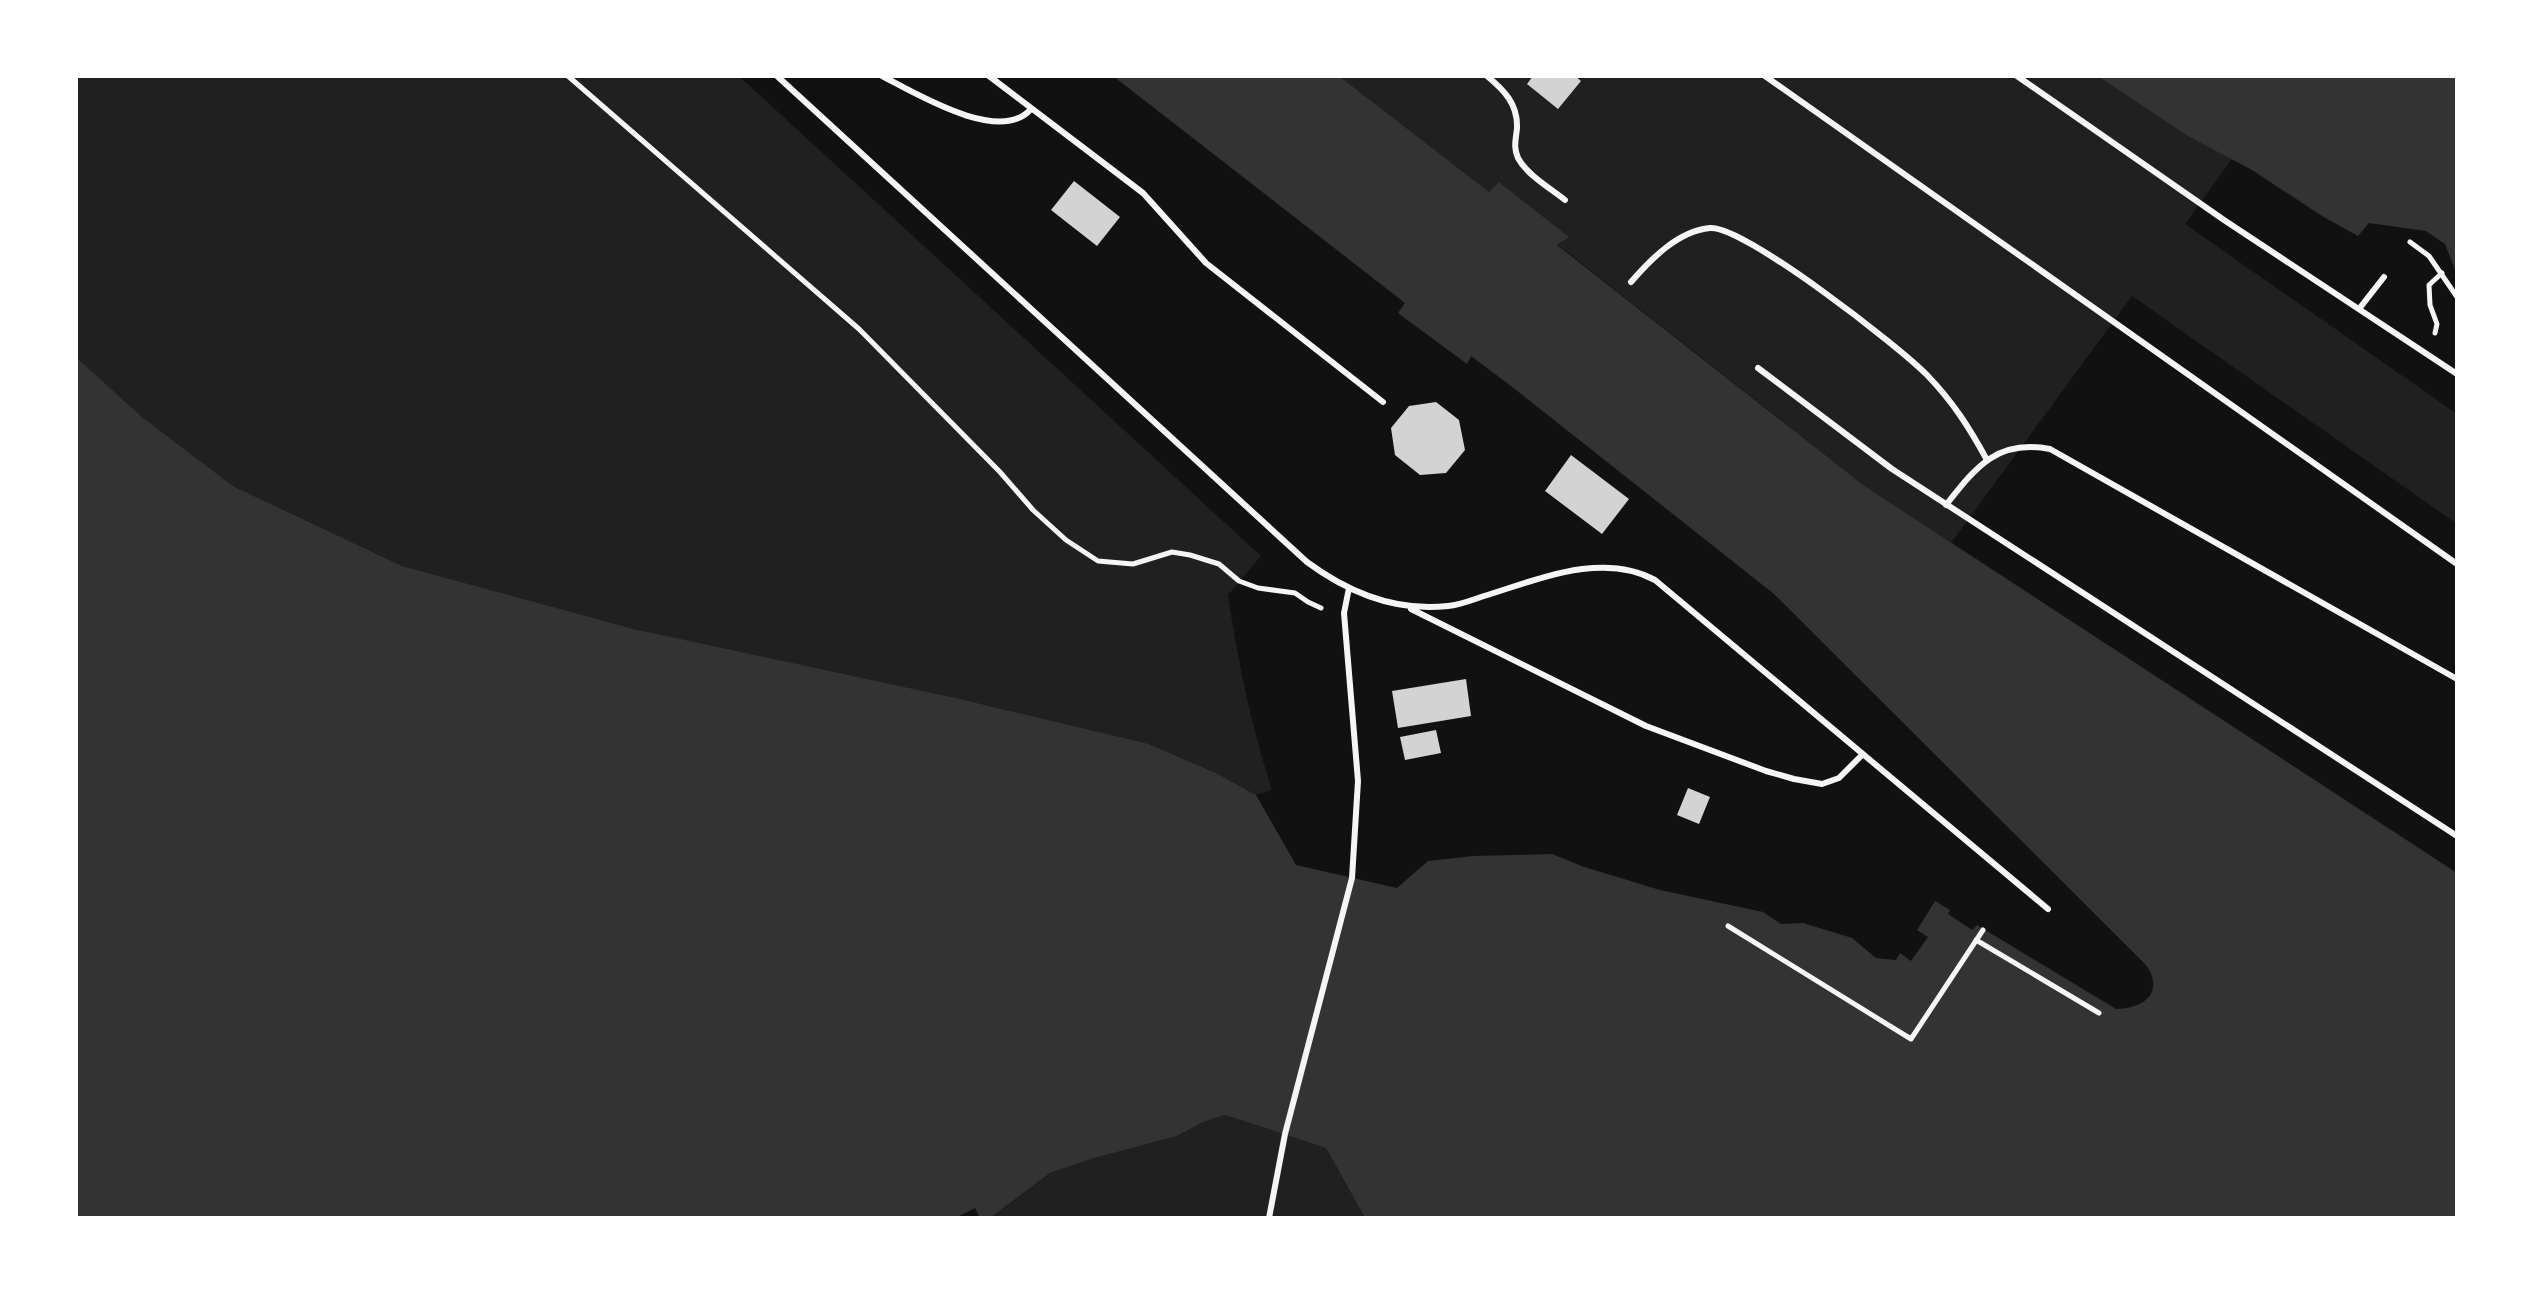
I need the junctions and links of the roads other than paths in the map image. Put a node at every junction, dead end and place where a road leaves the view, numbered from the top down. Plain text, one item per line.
1 (777, 76) edge
2 (882, 76) edge
3 (989, 76) edge
4 (1487, 76) edge
5 (1765, 76) edge
6 (2017, 76) edge
7 (1031, 109) junction
8 (1565, 200) dead end
9 (2384, 277) dead end
10 (1631, 282) dead end
11 (2359, 309) junction
12 (1758, 368) dead end
13 (2457, 374) edge
14 (1383, 402) dead end
15 (1987, 460) junction
16 (1946, 505) junction
17 (2457, 564) edge
18 (1349, 588) junction
19 (1408, 608) junction
20 (2457, 679) edge
21 (1863, 754) junction
22 (2457, 836) edge
23 (2048, 909) dead end
24 (1269, 1218) edge

1 - 18 lane
2 - 7 lane
3 - 7 lane
4 - 8 lane
5 - 17 lane
6 - 11 lane
7 - 14 lane
9 - 11 lane
10 - 15 lane
11 - 13 lane
12 - 16 lane
15 - 16 lane
15 - 20 lane
16 - 22 lane
18 - 19 lane
18 - 24 lane
19 - 21 lane
19 - 21 lane
21 - 23 lane

